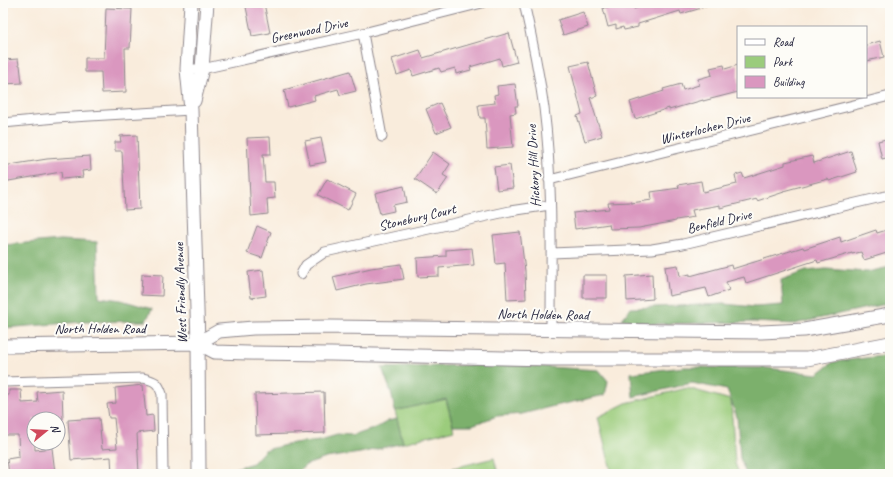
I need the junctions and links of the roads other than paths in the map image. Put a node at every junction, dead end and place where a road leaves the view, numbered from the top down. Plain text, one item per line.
1 (191, 3) edge
2 (208, 3) edge
3 (482, 3) edge
4 (524, 3) edge
5 (363, 33) junction
6 (187, 69) junction
7 (202, 69) junction
8 (890, 96) edge
9 (191, 110) junction
10 (3, 123) edge
11 (382, 137) dead end
12 (549, 180) junction
13 (890, 195) edge
14 (550, 205) junction
15 (551, 253) junction
16 (301, 274) dead end
17 (890, 315) edge
18 (551, 330) junction
19 (198, 343) junction
20 (890, 343) edge
21 (3, 346) edge
22 (3, 382) edge
23 (163, 474) edge
24 (199, 474) edge

1 - 6 main road, West Friendly Avenue
2 - 7 main road, West Friendly Avenue
3 - 5 street, Greenwood Drive
4 - 12 street, Hickory Hill Drive
5 - 7 street, Greenwood Drive
5 - 11 street
6 - 7 street, Greenwood Drive
6 - 9 main road, West Friendly Avenue
7 - 9 main road, West Friendly Avenue
8 - 12 street, Winterlochen Drive
9 - 10 street
9 - 19 main road, West Friendly Avenue
12 - 14 street, Hickory Hill Drive
13 - 15 street, Benfield Drive
14 - 15 street, Hickory Hill Drive
14 - 16 street, Stonebury Court
15 - 18 street, Hickory Hill Drive
17 - 18 main road, North Holden Road
18 - 19 main road, North Holden Road
19 - 20 main road, North Holden Road
19 - 21 main road, North Holden Road
19 - 24 main road, West Friendly Avenue
22 - 23 street

